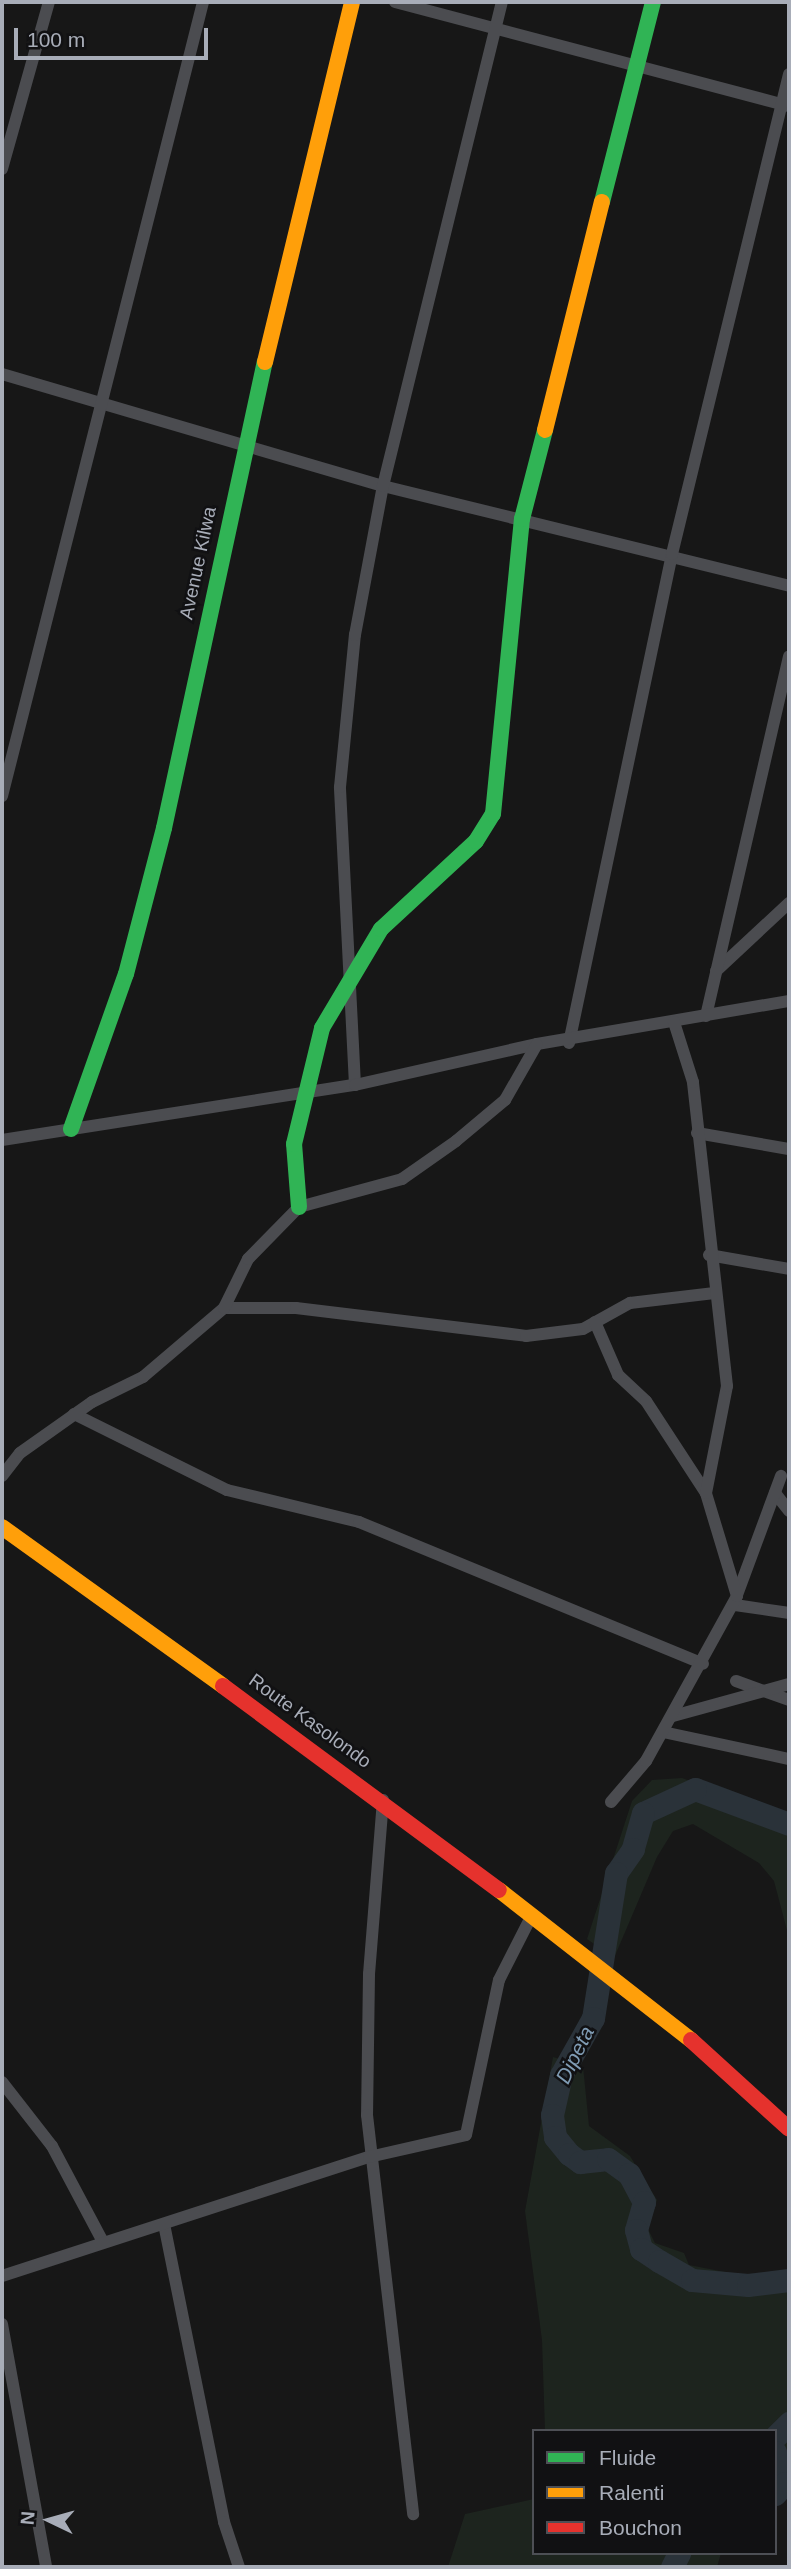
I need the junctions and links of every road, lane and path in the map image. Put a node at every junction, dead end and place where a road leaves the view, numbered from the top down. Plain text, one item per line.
1 (49, 2) edge
2 (203, 2) edge
3 (352, 2) edge
4 (395, 2) edge
5 (502, 2) edge
6 (653, 2) edge
7 (498, 29) junction
8 (638, 65) junction
9 (789, 74) edge
10 (786, 105) edge
11 (2, 169) edge
12 (2, 374) edge
13 (104, 402) junction
14 (244, 447) junction
15 (383, 486) junction
16 (522, 519) junction
17 (672, 555) junction
18 (789, 586) edge
19 (789, 656) edge
20 (2, 796) edge
21 (789, 903) edge
22 (716, 972) junction
23 (349, 975) junction
24 (789, 1001) edge
25 (706, 1016) junction
26 (674, 1022) junction
27 (569, 1043) junction
28 (537, 1044) junction
29 (355, 1085) junction
30 (306, 1092) junction
31 (71, 1129) junction
32 (697, 1133) junction
33 (2, 1139) edge
34 (789, 1149) edge
35 (299, 1208) junction
36 (709, 1255) junction
37 (789, 1269) edge
38 (714, 1293) junction
39 (224, 1308) junction
40 (595, 1322) junction
41 (74, 1414) junction
42 (2, 1476) edge
43 (781, 1476) dead end
44 (706, 1493) junction
45 (775, 1493) junction
46 (789, 1511) edge
47 (2, 1527) edge
48 (736, 1600) junction
49 (789, 1613) edge
50 (703, 1664) junction
51 (736, 1681) dead end
52 (789, 1684) edge
53 (768, 1692) junction
54 (789, 1700) edge
55 (673, 1716) junction
56 (663, 1732) junction
57 (789, 1759) edge
58 (383, 1800) junction
59 (611, 1802) dead end
60 (531, 1917) junction
61 (2, 2082) edge
62 (789, 2129) edge
63 (369, 2157) junction
64 (164, 2224) junction
65 (103, 2242) junction
66 (2, 2276) edge
67 (2, 2324) edge
68 (413, 2514) dead end
69 (46, 2567) edge
70 (239, 2567) edge

1 - 11 street
2 - 13 street
3 - 14 street, Avenue Kilwa
4 - 7 street
5 - 7 street
6 - 8 street
7 - 8 street
7 - 15 street
8 - 10 street
8 - 16 street
9 - 10 street
10 - 17 street
12 - 13 street
13 - 14 street
13 - 20 street
14 - 15 street
14 - 31 street, Avenue Kilwa
15 - 16 street
15 - 23 street
16 - 17 street
16 - 23 street
17 - 18 street
17 - 27 street
19 - 22 street
21 - 22 street
22 - 25 street
23 - 29 street
23 - 30 street
24 - 25 street
25 - 26 street
26 - 27 street
26 - 32 street
27 - 28 street
28 - 29 street
28 - 35 street
29 - 30 street
30 - 31 street
30 - 35 street
31 - 33 street
32 - 34 street
32 - 36 street
35 - 39 street
36 - 37 street
36 - 38 street
38 - 40 street
38 - 44 street
39 - 40 street
39 - 41 street
40 - 44 street
41 - 42 street
41 - 50 street
43 - 45 street
44 - 48 street
45 - 46 street
45 - 48 street
47 - 58 street, Route Kasolondo
48 - 49 street
48 - 50 street
50 - 55 street
51 - 53 street
52 - 53 street
53 - 54 street
53 - 55 street
55 - 56 street
56 - 57 street
56 - 59 street
58 - 60 street, Route Kasolondo
58 - 63 street
60 - 62 street, Route Kasolondo
60 - 63 street
61 - 65 street
63 - 64 street
63 - 68 street
64 - 65 street
64 - 70 street
65 - 66 street
67 - 69 street

